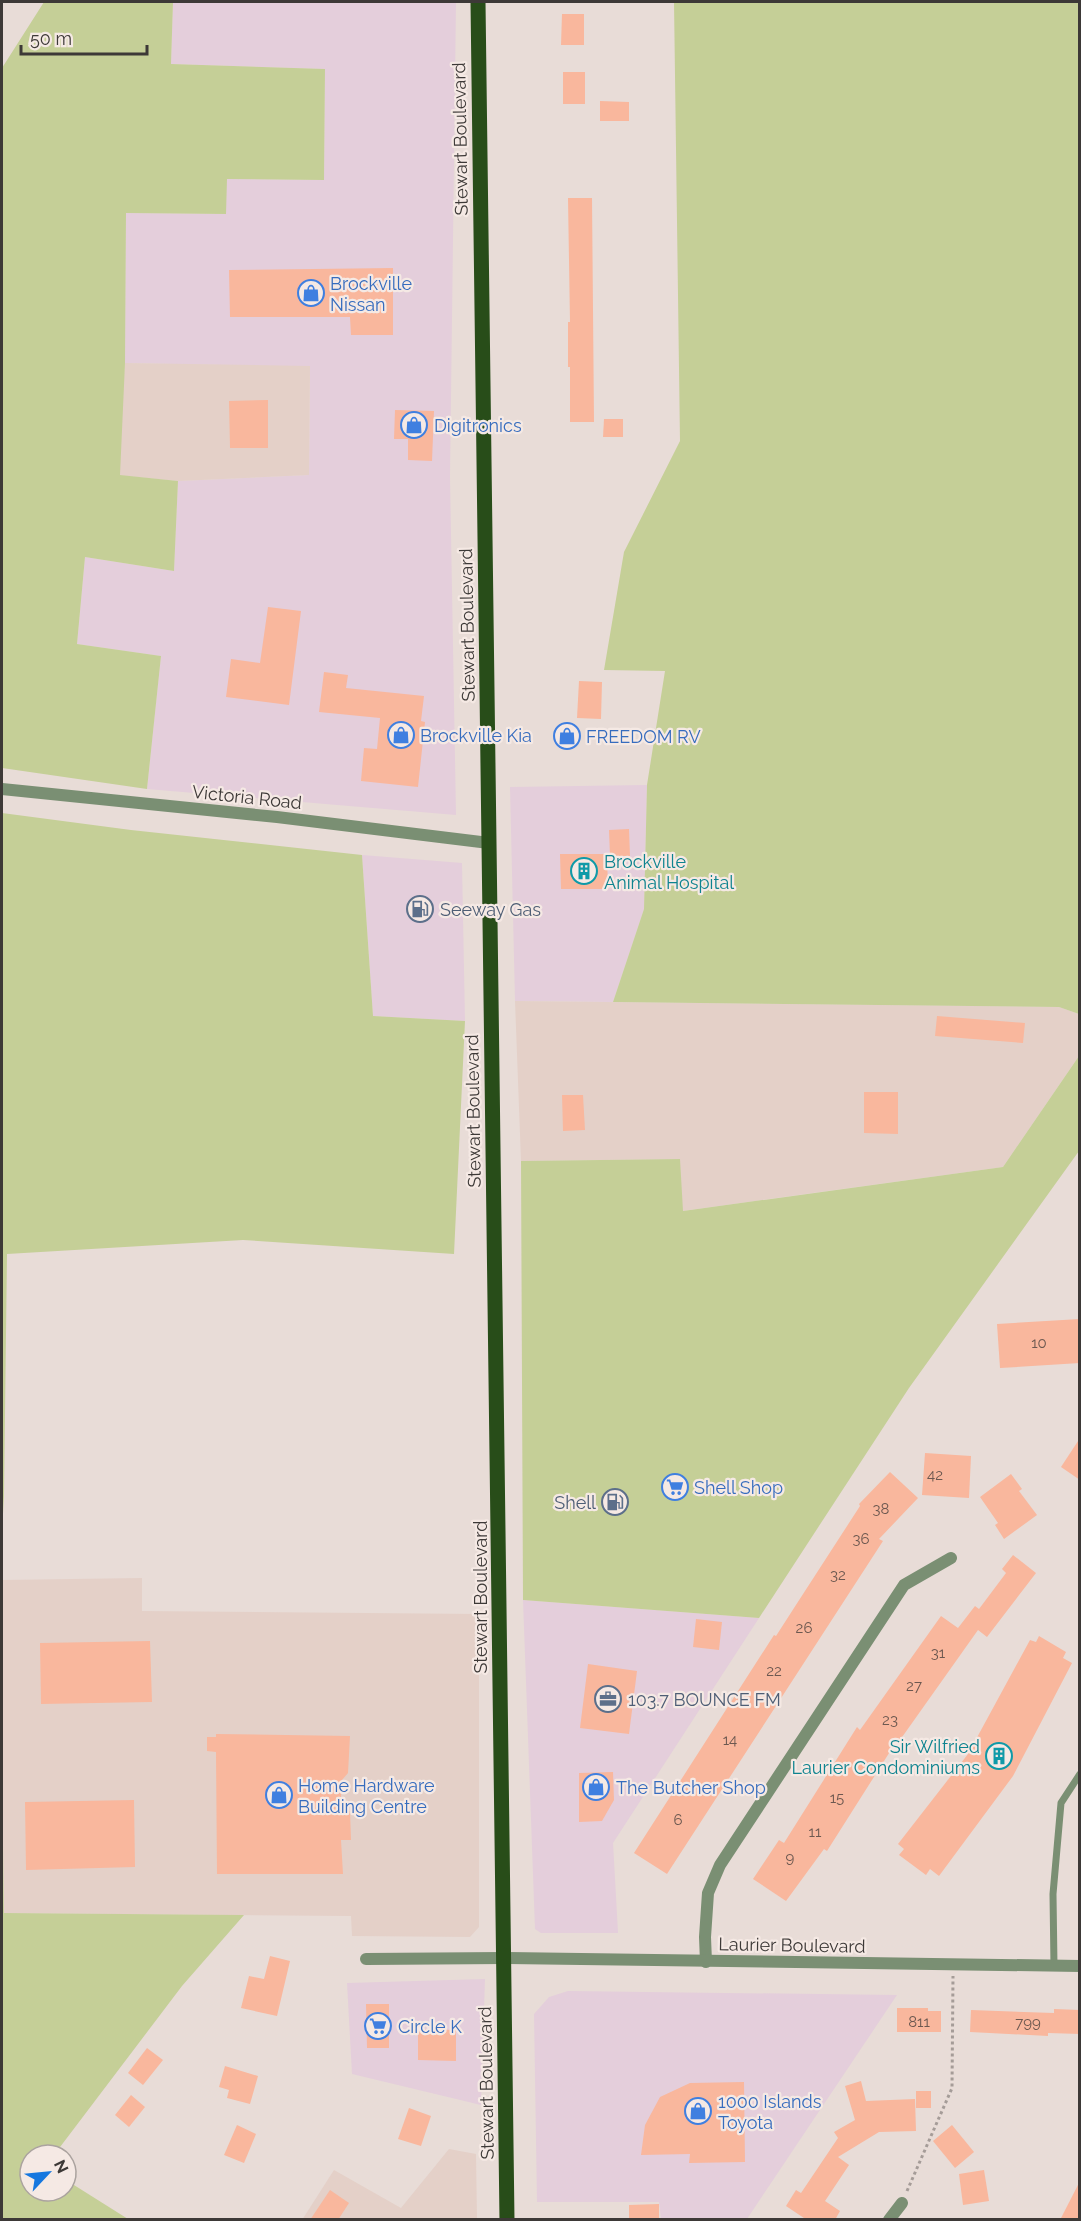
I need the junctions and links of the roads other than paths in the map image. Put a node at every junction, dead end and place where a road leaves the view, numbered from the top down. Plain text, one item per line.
1 (478, 2) edge
2 (2, 789) edge
3 (489, 843) junction
4 (951, 1558) dead end
5 (1080, 1774) edge
6 (504, 1958) junction
7 (366, 1959) dead end
8 (706, 1962) junction
9 (1053, 1966) junction
10 (1080, 1966) edge
11 (902, 2204) road end
12 (507, 2220) edge
13 (889, 2220) edge

1 - 3 main road, Stewart Boulevard
2 - 3 street, Victoria Road
3 - 6 main road, Stewart Boulevard
4 - 8 street
5 - 9 lane
6 - 7 street, Laurier Boulevard
6 - 8 street, Laurier Boulevard
6 - 12 main road, Stewart Boulevard
8 - 9 street, Laurier Boulevard
9 - 10 street, Laurier Boulevard
11 - 13 street

